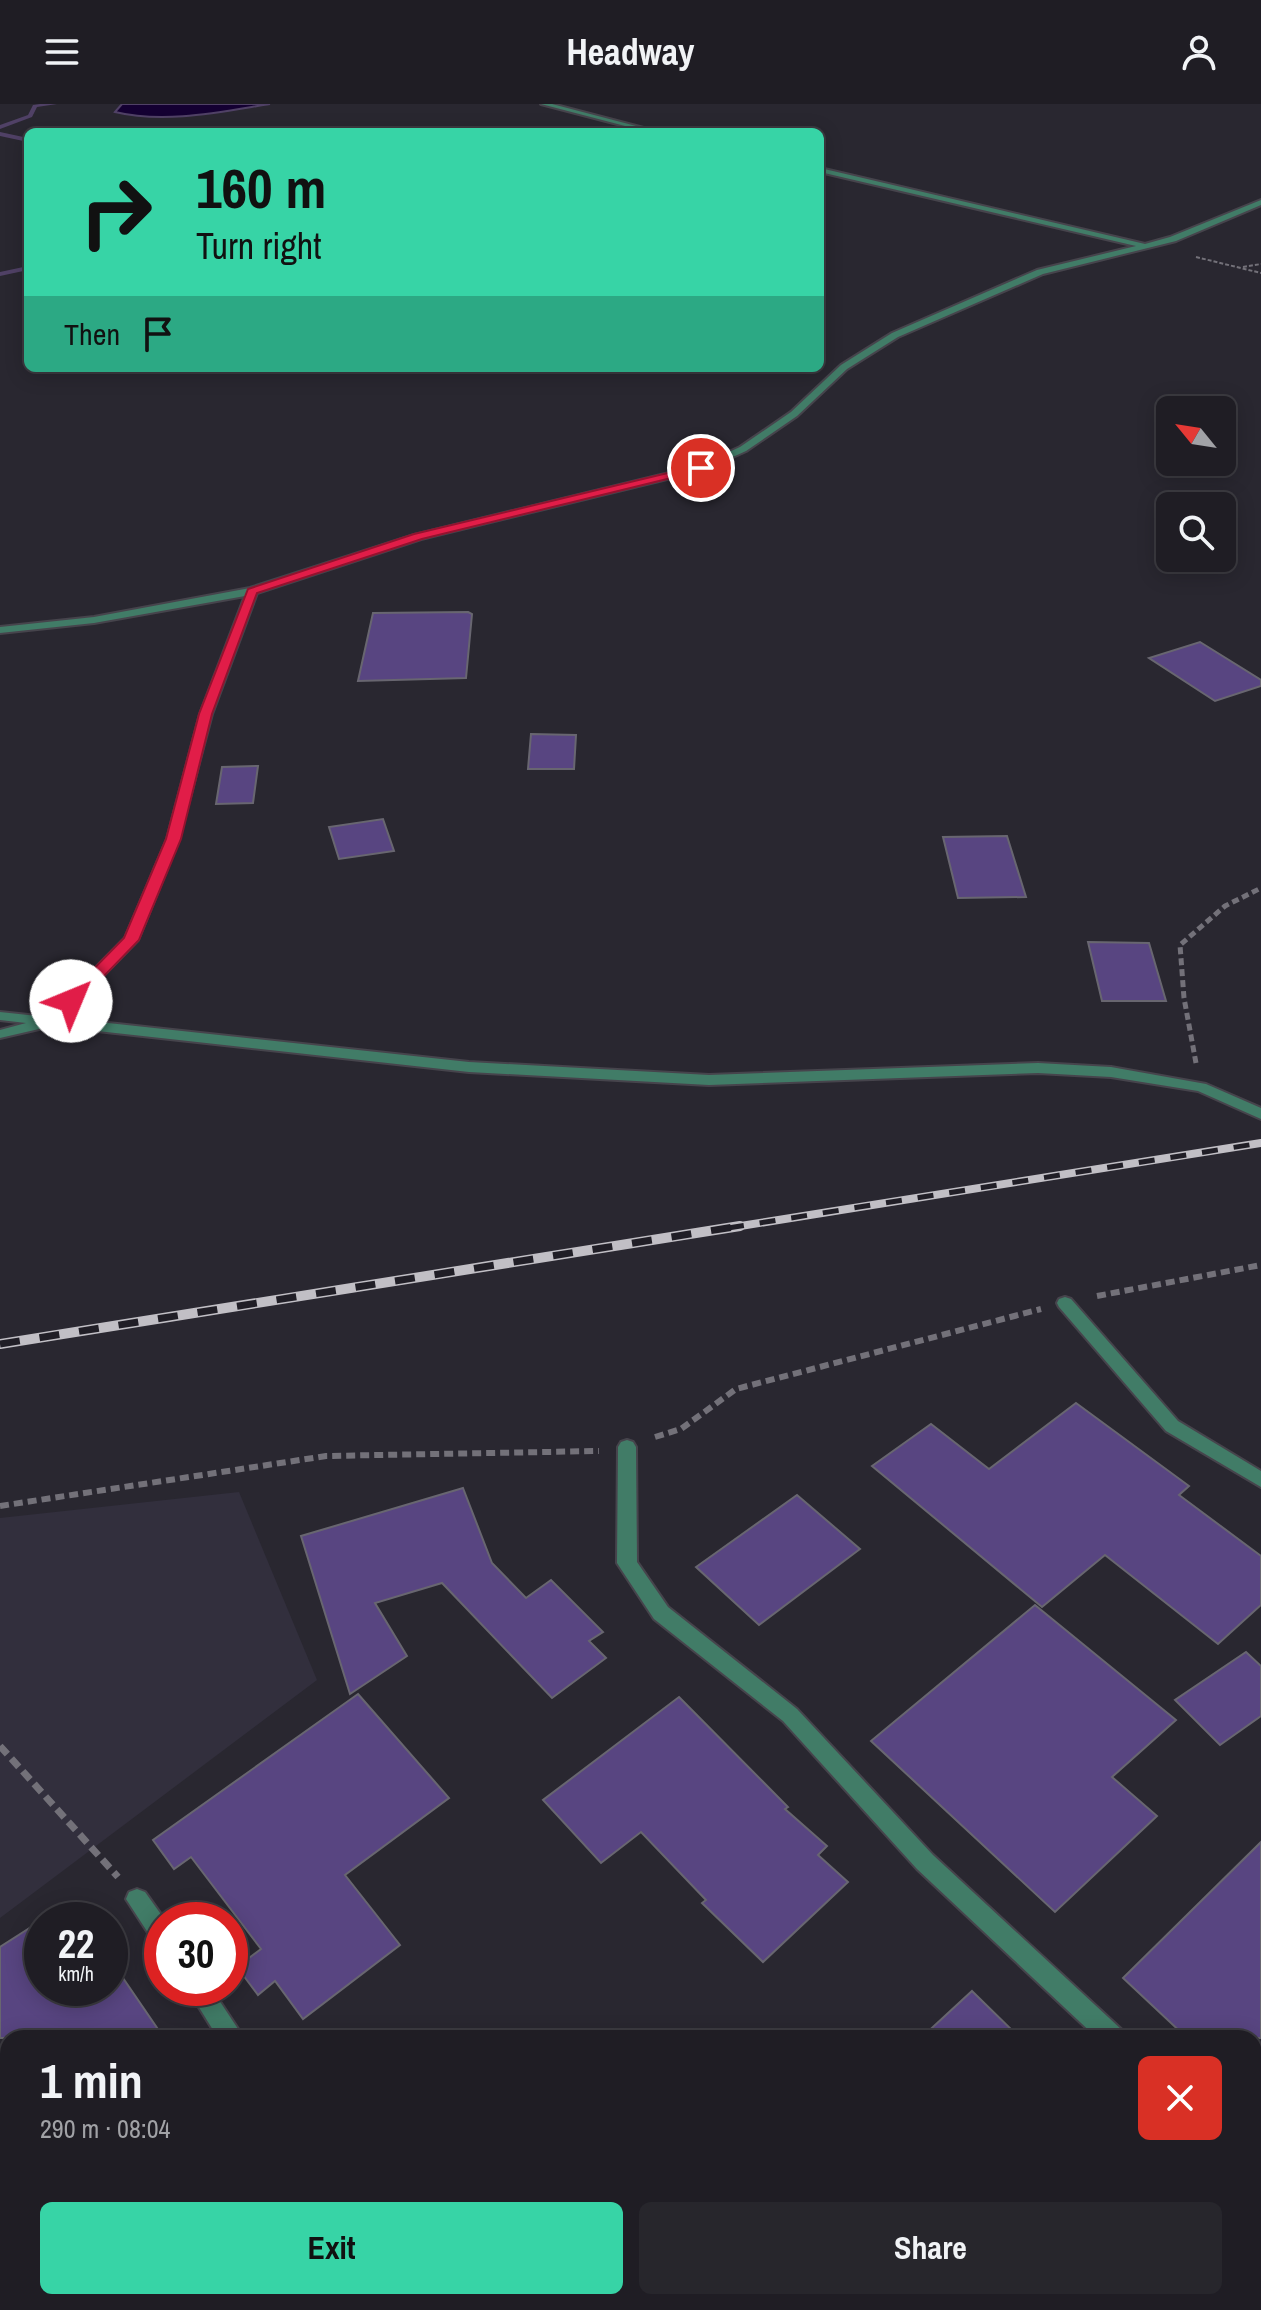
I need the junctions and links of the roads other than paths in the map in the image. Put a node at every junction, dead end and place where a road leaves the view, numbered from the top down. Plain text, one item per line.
1 (544, 104) edge
2 (640, 128) edge
3 (824, 171) edge
4 (1261, 202) edge
5 (1148, 246) junction
6 (252, 591) junction
7 (0, 630) edge
8 (0, 1016) edge
9 (50, 1022) junction
10 (0, 1034) edge
11 (1261, 1114) edge
12 (1065, 1303) road end
13 (627, 1447) road end
14 (1261, 1480) edge
15 (137, 1899) road end
16 (144, 1909) edge
17 (210, 2006) edge
18 (227, 2030) edge
19 (1105, 2030) edge

1 - 2 street
3 - 5 street
4 - 5 street
5 - 6 street
6 - 7 street
6 - 9 street
8 - 9 street
9 - 10 street
9 - 11 street
12 - 14 street
13 - 19 street
15 - 16 street
17 - 18 street

